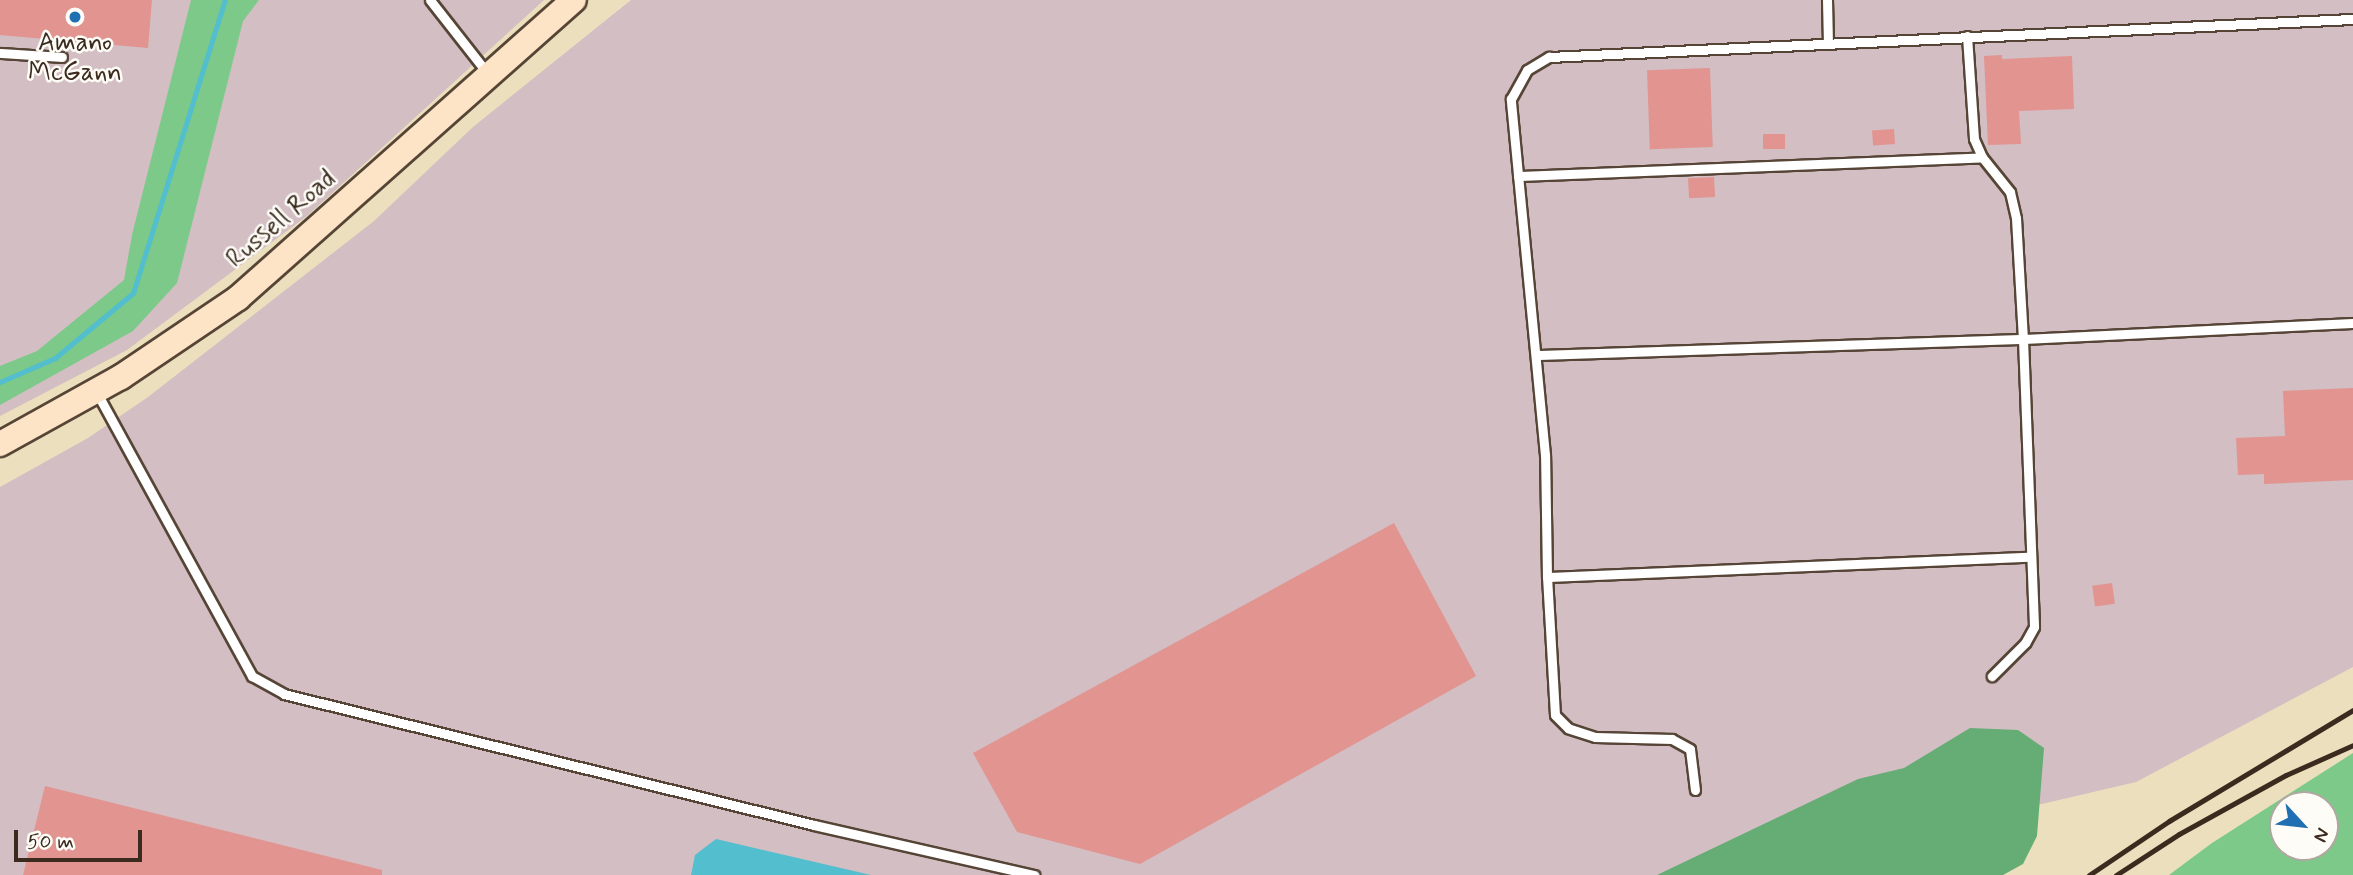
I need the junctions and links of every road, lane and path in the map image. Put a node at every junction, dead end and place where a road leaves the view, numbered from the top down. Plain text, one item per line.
1 (430, 0) edge
2 (574, 0) edge
3 (1827, 0) edge
4 (2353, 19) edge
5 (1967, 36) junction
6 (1828, 43) junction
7 (0, 52) edge
8 (62, 57) dead end
9 (489, 76) junction
10 (1982, 157) junction
11 (1518, 176) junction
12 (2353, 323) edge
13 (2023, 339) junction
14 (1536, 355) junction
15 (97, 391) junction
16 (0, 444) edge
17 (2030, 557) junction
18 (1547, 577) junction
19 (1992, 676) dead end
20 (1695, 790) dead end
21 (1034, 875) edge

1 - 9 lane
2 - 9 main road, Russell Road
3 - 6 lane
4 - 5 lane
5 - 6 lane
5 - 10 lane
6 - 11 lane
7 - 8 lane
9 - 15 main road, Russell Road
10 - 11 lane
10 - 13 lane
11 - 14 lane
12 - 13 lane
13 - 14 lane
13 - 17 lane
14 - 18 lane
15 - 16 main road, Russell Road
15 - 21 lane
17 - 18 lane
17 - 19 lane
18 - 20 lane

